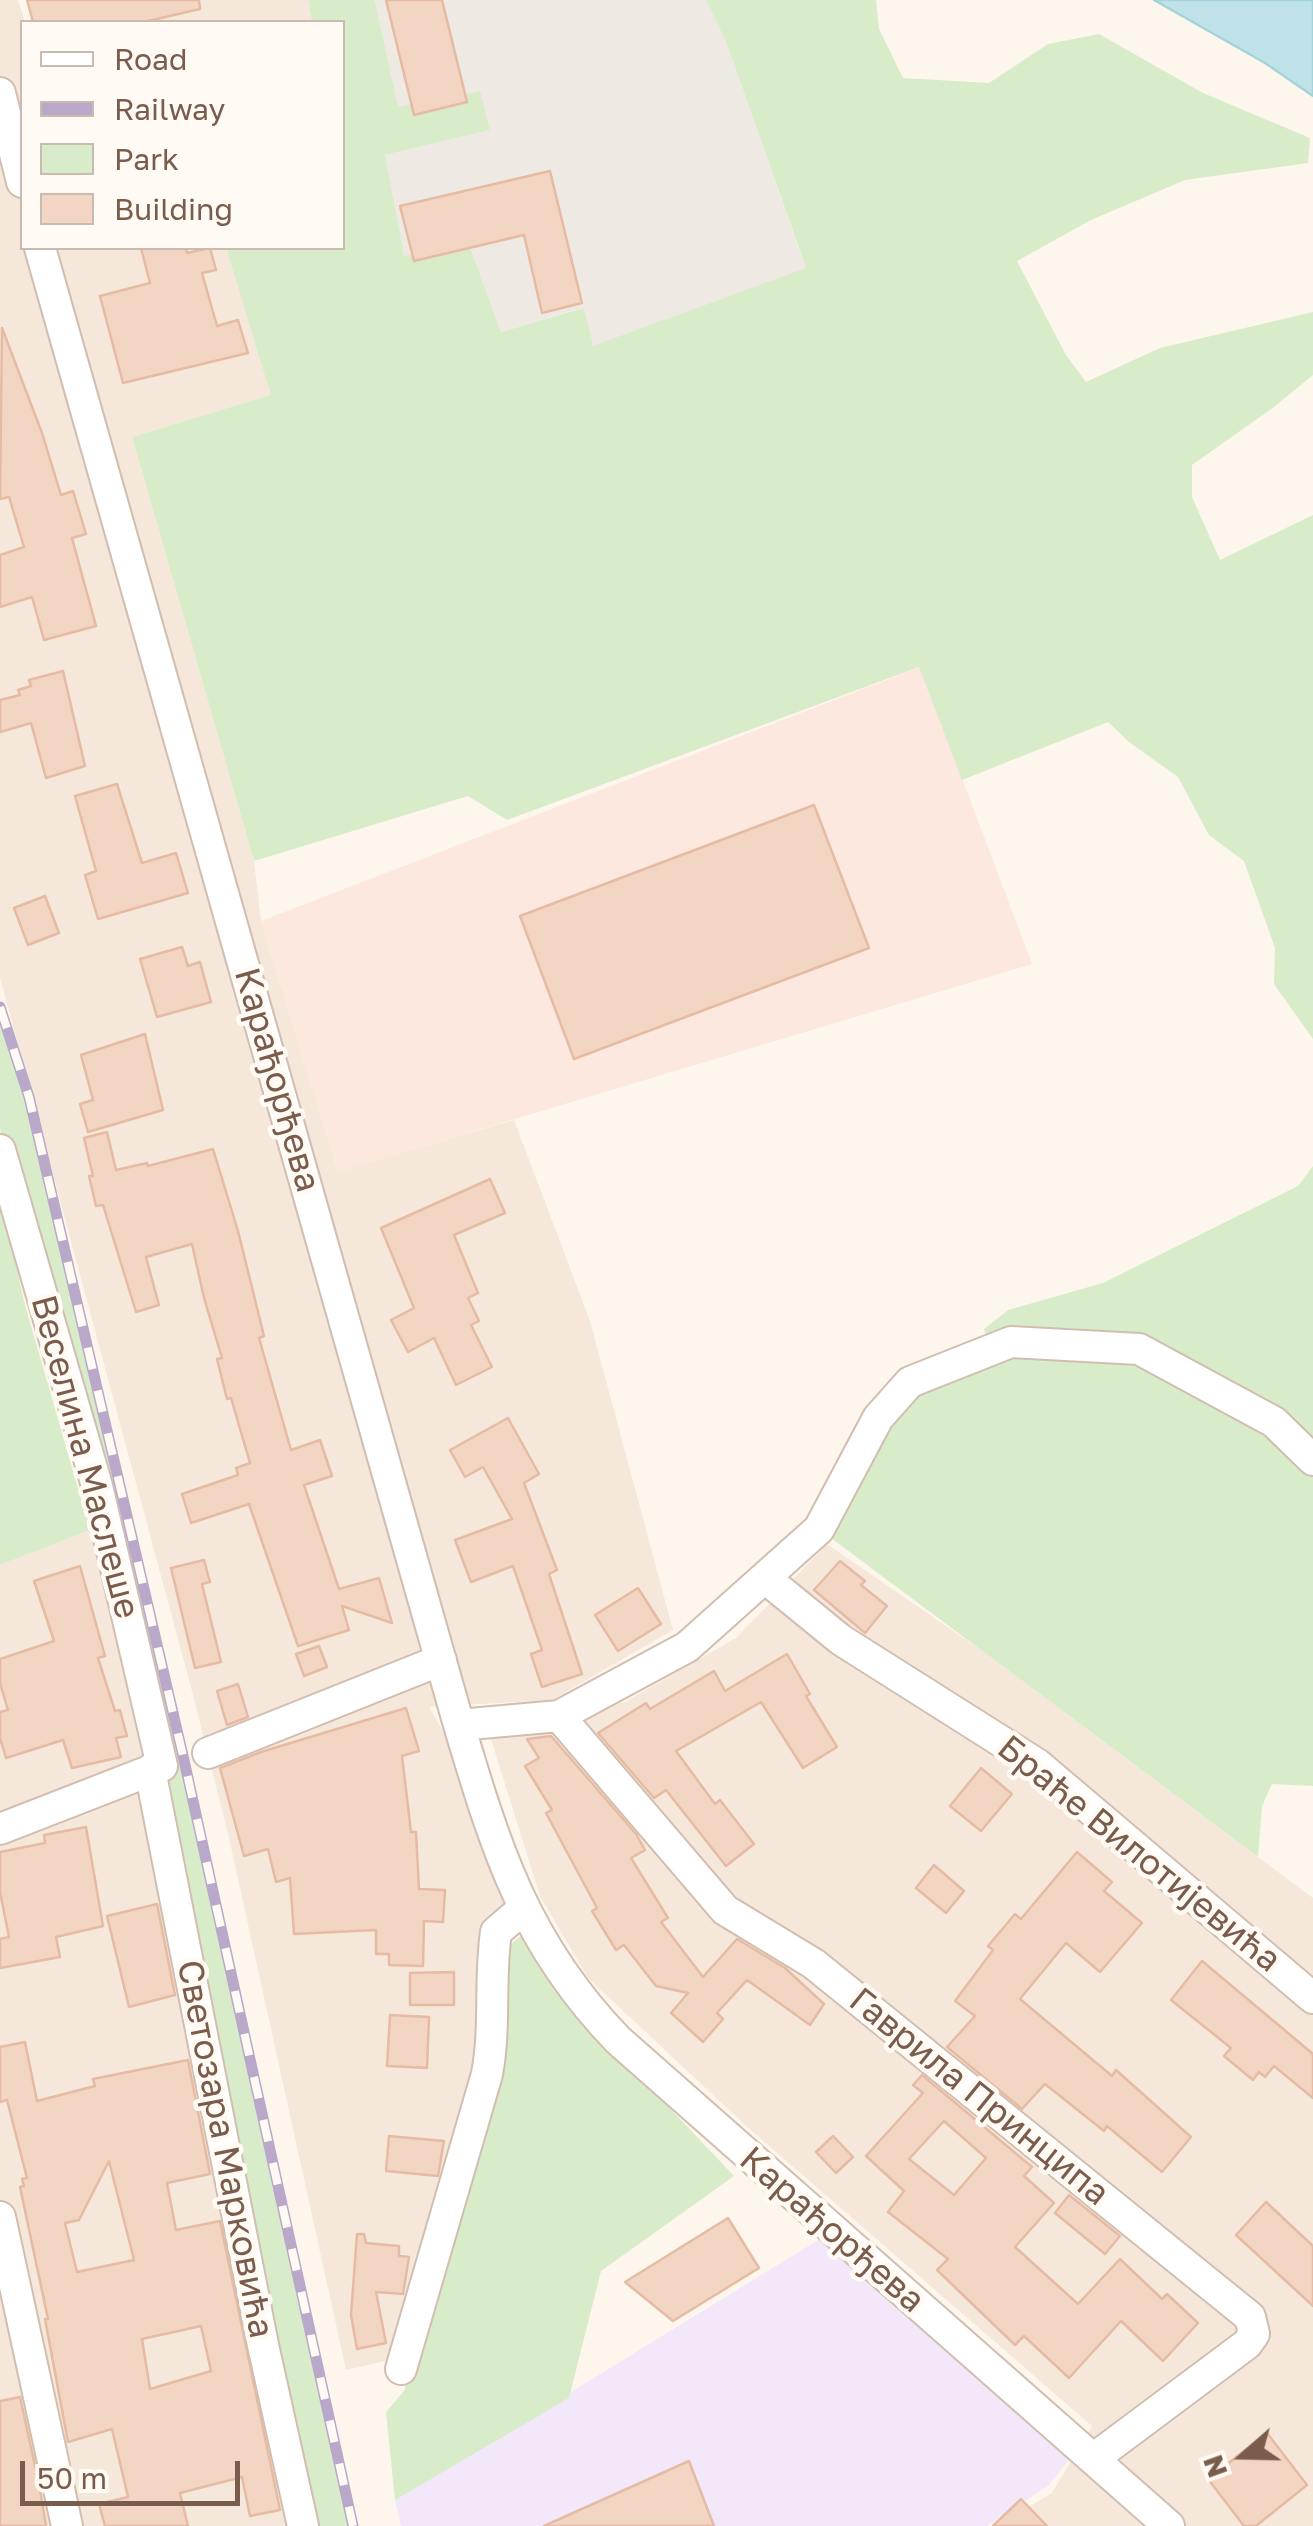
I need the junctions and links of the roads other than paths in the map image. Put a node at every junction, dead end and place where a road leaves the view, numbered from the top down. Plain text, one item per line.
1 (0, 93) edge
2 (20, 174) edge
3 (41, 250) edge
4 (0, 1150) edge
5 (1313, 1460) edge
6 (765, 1578) junction
7 (440, 1660) junction
8 (559, 1716) junction
9 (459, 1725) junction
10 (208, 1753) dead end
11 (156, 1768) junction
12 (0, 1829) edge
13 (523, 1909) junction
14 (1313, 1998) edge
15 (0, 2217) edge
16 (401, 2369) dead end
17 (1092, 2459) junction
18 (66, 2526) edge
19 (304, 2526) edge
20 (1169, 2526) edge

1 - 2 street
3 - 7 street, Карађорђева
4 - 11 street, Веселина Маслеше
5 - 6 street
6 - 8 street
6 - 14 street, Браће Вилотијевића
7 - 9 street, Карађорђева
7 - 10 street
8 - 9 street
8 - 17 street, Гаврила Принципа
9 - 13 street, Карађорђева
11 - 12 street
11 - 19 street, Светозара Марковића
13 - 16 street
13 - 17 street, Карађорђева
15 - 18 street
17 - 20 street, Карађорђева

